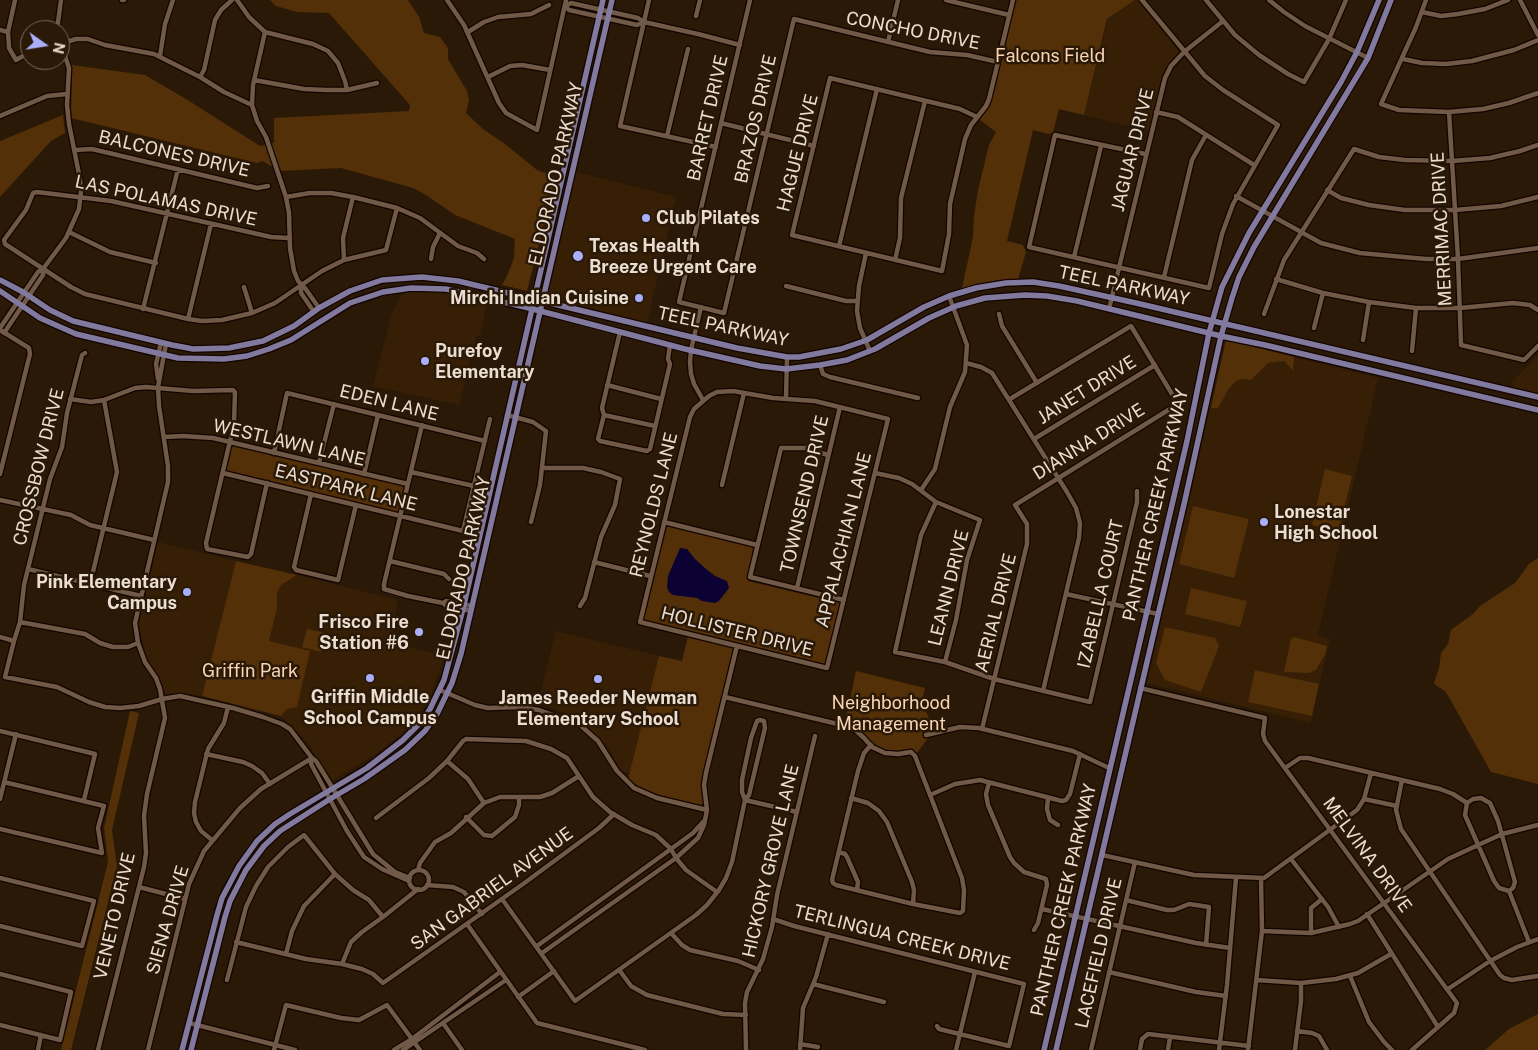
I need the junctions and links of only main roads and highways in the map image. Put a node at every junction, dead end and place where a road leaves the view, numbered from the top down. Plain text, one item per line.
1 (603, 0) edge
2 (612, 0) edge
3 (1379, 0) edge
4 (1391, 0) edge
5 (554, 208) junction
6 (563, 210) junction
7 (395, 279) junction
8 (0, 280) edge
9 (458, 281) junction
10 (397, 290) junction
11 (0, 291) edge
12 (455, 291) junction
13 (533, 299) junction
14 (542, 301) junction
15 (531, 309) junction
16 (316, 310) junction
17 (540, 311) junction
18 (326, 317) junction
19 (1212, 320) junction
20 (320, 321) junction
21 (623, 321) junction
22 (1224, 323) junction
23 (620, 332) junction
24 (1209, 333) junction
25 (1221, 336) junction
26 (1301, 341) junction
27 (1298, 353) junction
28 (1377, 360) junction
29 (1375, 371) junction
30 (1537, 397) edge
31 (1194, 409) junction
32 (1535, 409) edge
33 (1205, 412) junction
34 (1174, 498) junction
35 (1185, 500) junction
36 (454, 645) junction
37 (462, 647) junction
38 (1110, 768) junction
39 (1121, 771) junction
40 (1090, 852) junction
41 (1102, 855) junction
42 (182, 1050) edge
43 (191, 1050) edge
44 (1044, 1050) edge
45 (1056, 1050) edge

1 - 5 main road, ELDORADO PARKWAY
2 - 6 main road, ELDORADO PARKWAY
3 - 19 main road, PANTHER CREEK PARKWAY
4 - 22 main road, PANTHER CREEK PARKWAY
5 - 6 main road
5 - 13 main road, ELDORADO PARKWAY
6 - 14 main road, ELDORADO PARKWAY
7 - 9 main road, TEEL PARKWAY
7 - 10 main road
7 - 16 main road, TEEL PARKWAY
8 - 16 main road, TEEL PARKWAY
9 - 12 main road
9 - 13 main road, TEEL PARKWAY
10 - 12 main road, TEEL PARKWAY
10 - 18 main road, TEEL PARKWAY
11 - 20 main road, TEEL PARKWAY
12 - 15 main road, TEEL PARKWAY
13 - 14 main road, TEEL PARKWAY
13 - 15 main road, ELDORADO PARKWAY
14 - 17 main road, ELDORADO PARKWAY
14 - 21 main road, TEEL PARKWAY
15 - 17 main road, TEEL PARKWAY
15 - 36 main road, ELDORADO PARKWAY
16 - 18 main road
16 - 20 main road
17 - 23 main road, TEEL PARKWAY
17 - 37 main road, ELDORADO PARKWAY
18 - 20 main road, TEEL PARKWAY
19 - 21 main road, TEEL PARKWAY
19 - 22 main road, TEEL PARKWAY
19 - 24 main road, PANTHER CREEK PARKWAY
21 - 23 main road
22 - 25 main road, PANTHER CREEK PARKWAY
22 - 26 main road, TEEL PARKWAY
23 - 24 main road, TEEL PARKWAY
24 - 25 main road, TEEL PARKWAY
24 - 31 main road, PANTHER CREEK PARKWAY
25 - 27 main road, TEEL PARKWAY
25 - 33 main road, PANTHER CREEK PARKWAY
26 - 27 main road
26 - 28 main road, TEEL PARKWAY
27 - 29 main road, TEEL PARKWAY
28 - 29 main road
28 - 30 main road, TEEL PARKWAY
29 - 32 main road, TEEL PARKWAY
30 - 32 main road
31 - 33 main road
31 - 34 main road, PANTHER CREEK PARKWAY
33 - 35 main road, PANTHER CREEK PARKWAY
34 - 35 main road
34 - 38 main road, PANTHER CREEK PARKWAY
35 - 39 main road, PANTHER CREEK PARKWAY
36 - 37 main road
36 - 42 main road, ELDORADO PARKWAY
37 - 43 main road, ELDORADO PARKWAY
38 - 39 main road
38 - 40 main road, PANTHER CREEK PARKWAY
39 - 41 main road, PANTHER CREEK PARKWAY
40 - 41 main road
40 - 44 main road, PANTHER CREEK PARKWAY
41 - 45 main road, PANTHER CREEK PARKWAY

